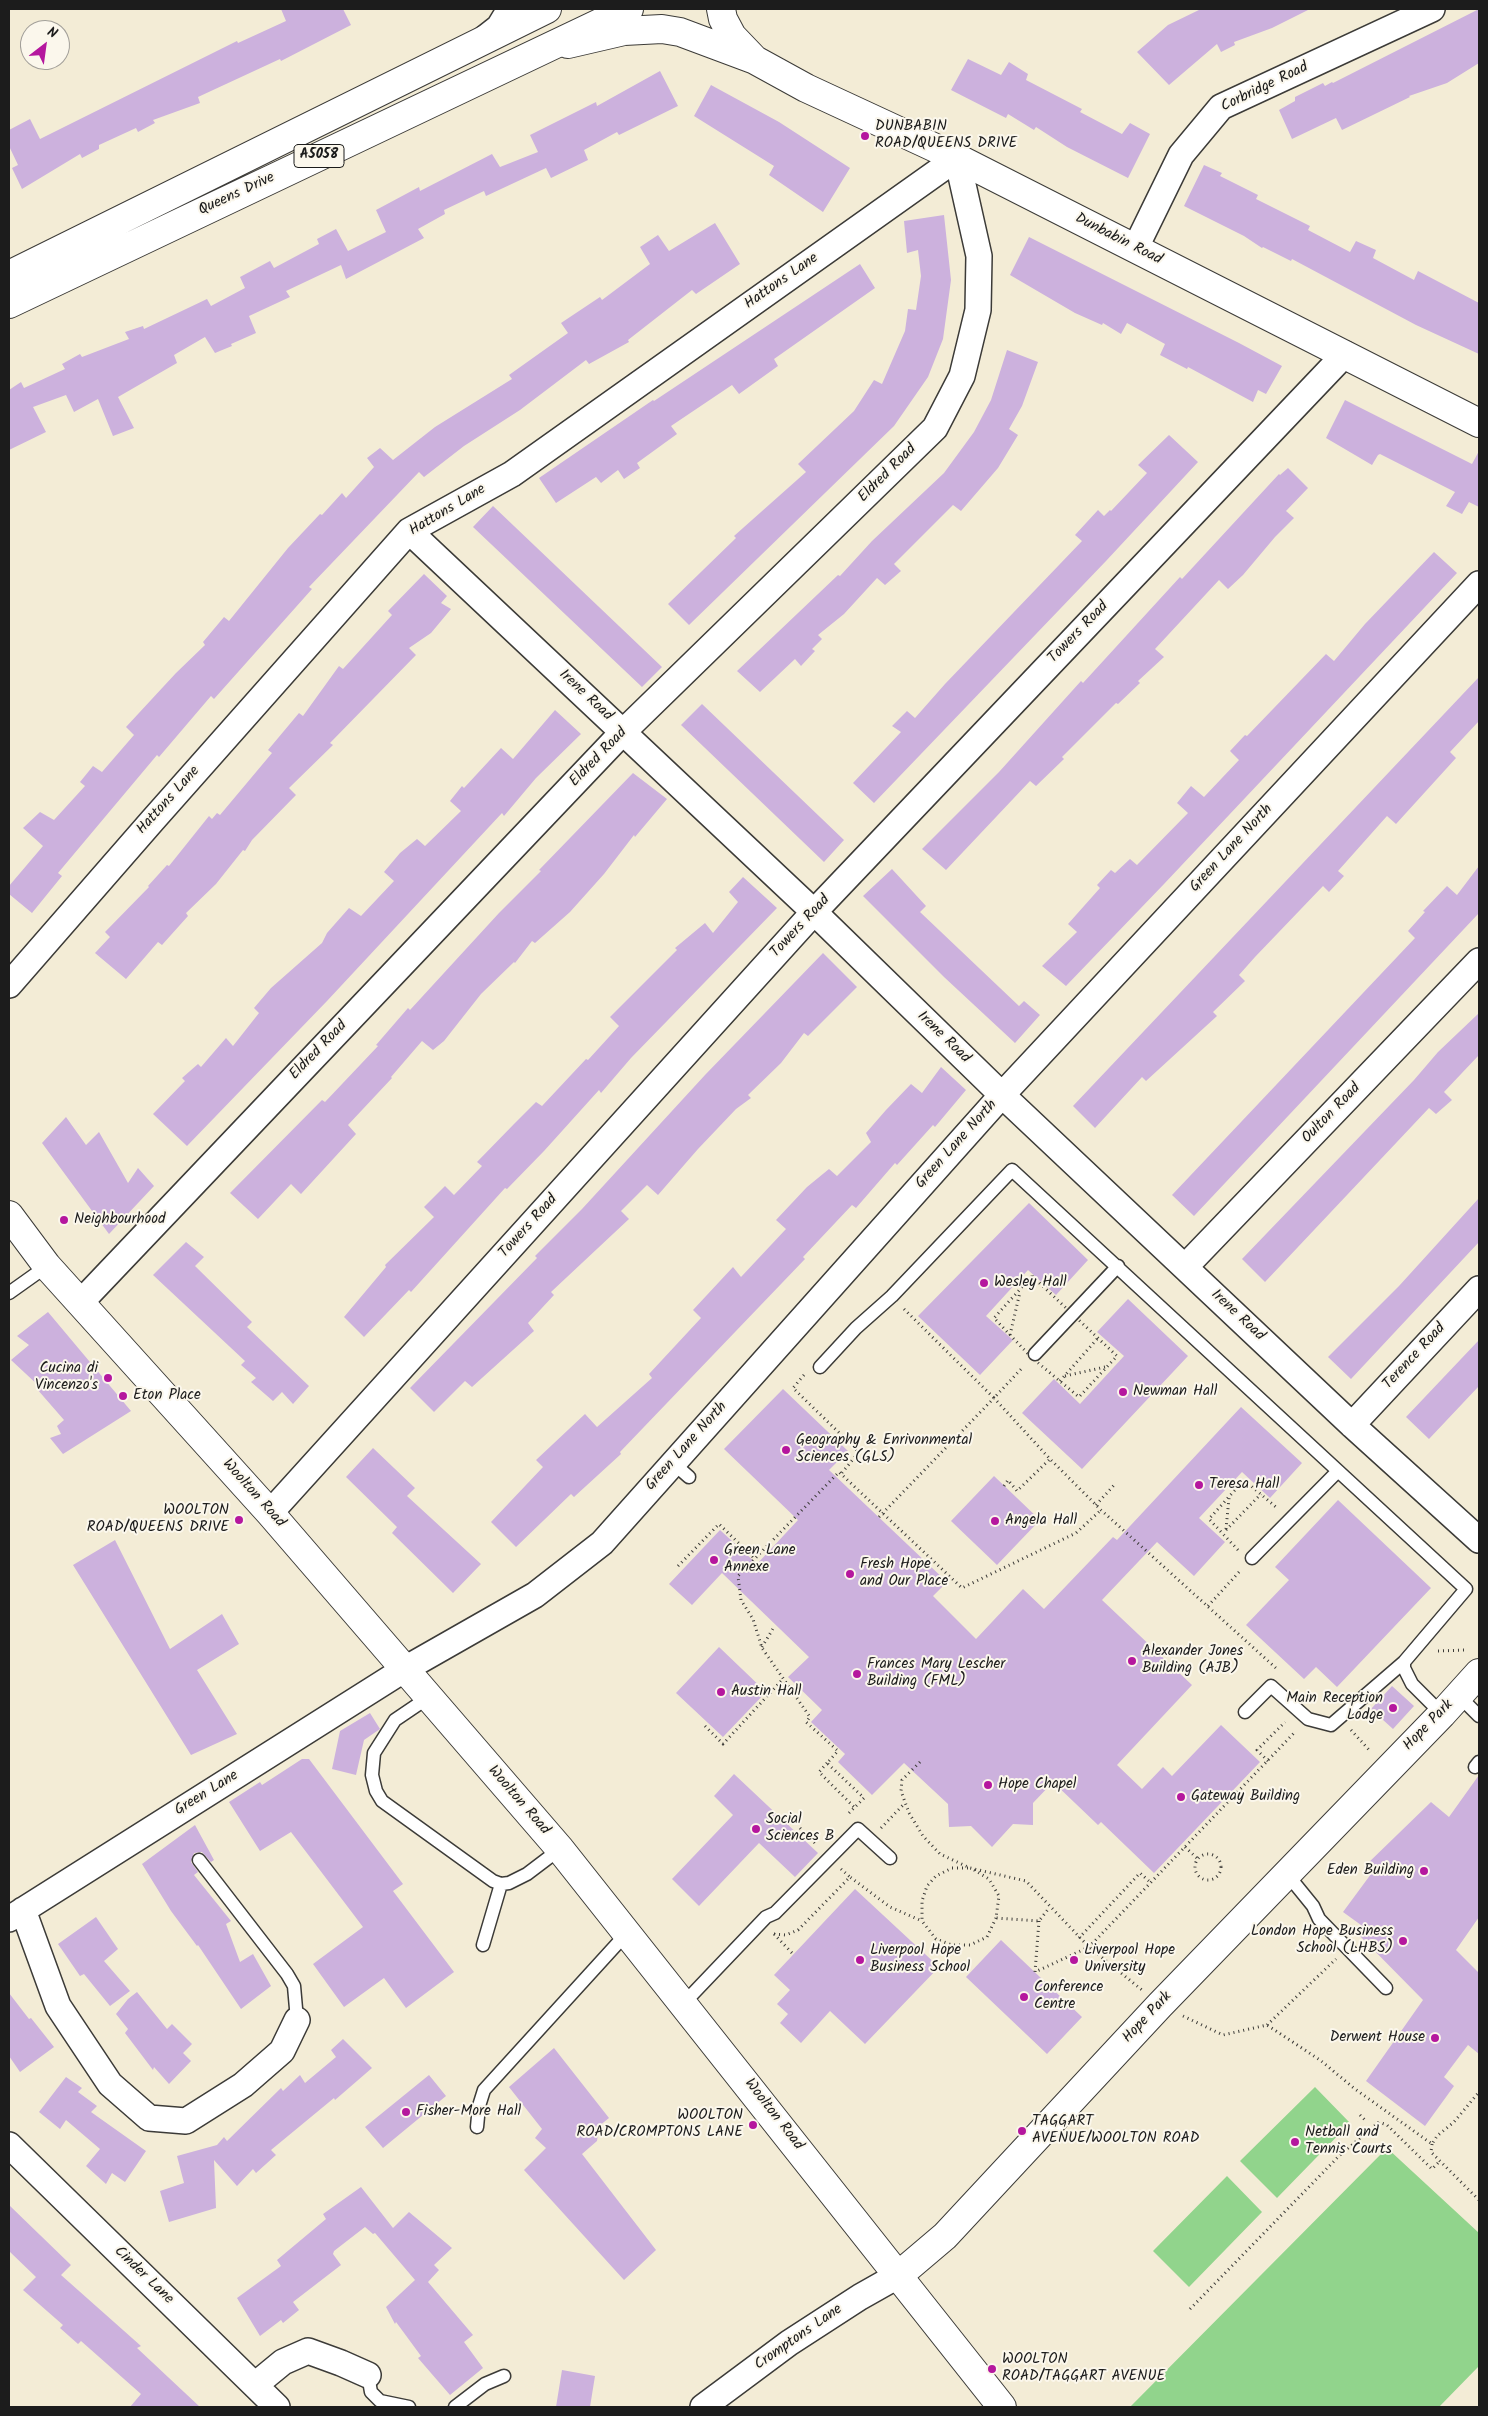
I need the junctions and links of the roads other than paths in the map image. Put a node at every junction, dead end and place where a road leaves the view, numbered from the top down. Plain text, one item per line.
1 (510, 9) edge
2 (546, 9) edge
3 (629, 9) edge
4 (721, 9) edge
5 (1432, 9) edge
6 (485, 38) junction
7 (545, 50) junction
8 (755, 60) junction
9 (957, 158) junction
10 (1135, 249) junction
11 (9, 275) edge
12 (9, 304) edge
13 (1345, 354) junction
14 (1479, 423) edge
15 (410, 531) junction
16 (1479, 584) edge
17 (623, 732) junction
18 (814, 912) junction
19 (1479, 960) edge
20 (9, 985) edge
21 (1002, 1095) junction
22 (9, 1215) edge
23 (48, 1266) junction
24 (1118, 1266) junction
25 (1185, 1267) junction
26 (1479, 1289) edge
27 (9, 1293) edge
28 (80, 1302) junction
29 (1035, 1354) road end
30 (820, 1368) road end
31 (1352, 1424) junction
32 (1338, 1471) junction
33 (270, 1513) junction
34 (1479, 1540) edge
35 (1251, 1560) road end
36 (1477, 1661) edge
37 (1404, 1662) junction
38 (406, 1669) junction
39 (428, 1697) junction
40 (1450, 1704) junction
41 (1245, 1712) dead end
42 (1479, 1716) edge
43 (560, 1849) junction
44 (890, 1858) dead end
45 (199, 1860) dead end
46 (1287, 1874) junction
47 (501, 1884) junction
48 (16, 1915) edge
49 (627, 1932) junction
50 (484, 1946) dead end
51 (1386, 1988) dead end
52 (684, 2003) junction
53 (297, 2020) joint
54 (477, 2127) dead end
55 (9, 2145) edge
56 (899, 2275) junction
57 (368, 2375) joint
58 (504, 2376) dead end
59 (255, 2385) junction
60 (277, 2407) edge
61 (409, 2407) edge
62 (455, 2407) edge
63 (703, 2407) edge
64 (1002, 2407) edge

1 - 6 street
2 - 6 main road, Queens Drive / A5058
3 - 7 main road, Queens Drive / A5058
4 - 8 main road, Dunbabin Road
5 - 10 street, Corbridge Road
6 - 11 main road, Queens Drive / A5058
7 - 8 main road, Dunbabin Road
7 - 12 main road, Queens Drive / A5058
8 - 9 main road, Dunbabin Road
9 - 10 main road, Dunbabin Road
9 - 15 street, Hattons Lane
9 - 17 street, Eldred Road
10 - 13 main road, Dunbabin Road
13 - 14 main road, Dunbabin Road
13 - 18 street, Towers Road
15 - 17 street, Irene Road
15 - 20 street, Hattons Lane
16 - 21 street, Green Lane North
17 - 18 street, Irene Road
17 - 28 street, Eldred Road
18 - 21 street, Irene Road
18 - 33 street, Towers Road
19 - 25 street, Oulton Road
21 - 25 street, Irene Road
21 - 38 street, Green Lane North
22 - 23 main road, Woolton Road
23 - 27 lane
23 - 28 main road, Woolton Road
24 - 29 lane
24 - 30 lane
24 - 32 lane
25 - 31 street, Irene Road
26 - 31 street, Terence Road
28 - 33 main road, Woolton Road
31 - 34 street, Irene Road
32 - 35 lane
32 - 37 lane
33 - 38 main road, Woolton Road
36 - 40 main road, Hope Park
37 - 40 lane
37 - 41 lane
38 - 39 main road, Woolton Road
38 - 48 street, Green Lane
39 - 43 main road, Woolton Road
39 - 47 lane
40 - 42 lane
40 - 46 main road, Hope Park
43 - 47 lane
43 - 49 main road, Woolton Road
44 - 52 lane
45 - 53 lane
46 - 51 lane
46 - 56 main road, Hope Park
47 - 50 lane
48 - 53 street
49 - 52 main road, Woolton Road
49 - 54 lane
52 - 56 main road, Woolton Road
55 - 59 street, Cinder Lane
56 - 63 street, Cromptons Lane
56 - 64 main road, Woolton Road
57 - 59 street
57 - 61 lane
58 - 62 lane
59 - 60 street, Cinder Lane

